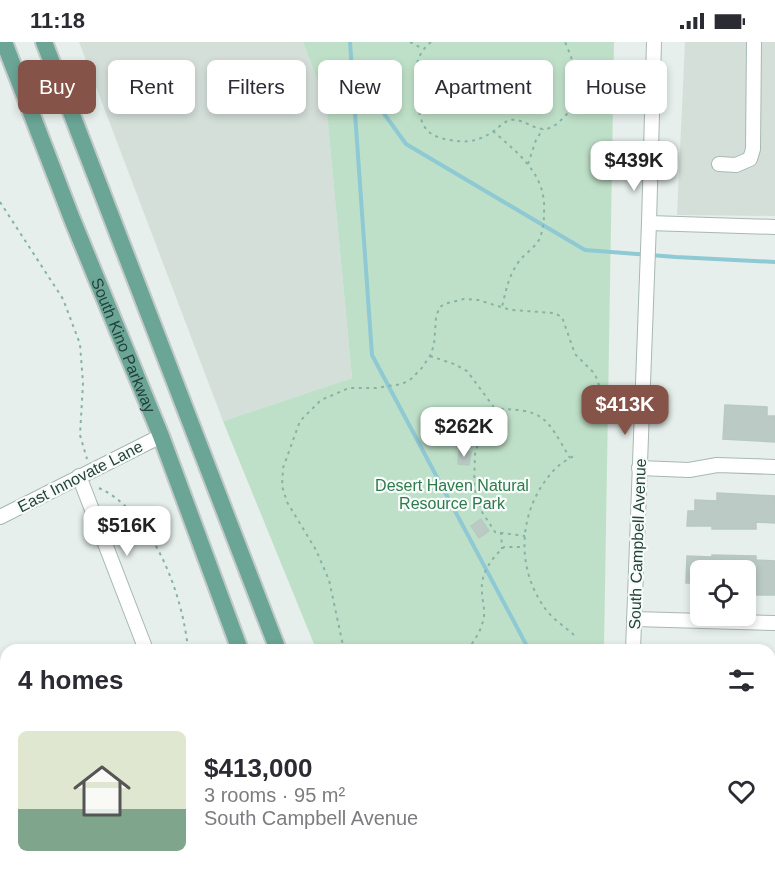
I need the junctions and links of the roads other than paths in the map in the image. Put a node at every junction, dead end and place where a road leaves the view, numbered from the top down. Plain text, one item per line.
1 (4, 42) edge
2 (44, 42) edge
3 (654, 42) edge
4 (754, 42) edge
5 (719, 164) dead end
6 (649, 223) junction
7 (775, 227) edge
8 (161, 436) junction
9 (775, 467) edge
10 (639, 468) junction
11 (85, 474) junction
12 (0, 517) edge
13 (634, 619) junction
14 (775, 623) edge
15 (144, 644) edge
16 (238, 644) edge
17 (276, 644) edge
18 (633, 644) edge

1 - 8 main road, South Kino Parkway
2 - 17 main road, South Kino Parkway
3 - 6 street, South Campbell Avenue
4 - 5 street
6 - 7 street
6 - 10 street, South Campbell Avenue
8 - 11 street, East Innovate Lane
8 - 16 main road, South Kino Parkway
9 - 10 street
10 - 13 street, South Campbell Avenue
11 - 12 street, East Innovate Lane
11 - 15 street
13 - 14 street
13 - 18 street, South Campbell Avenue

